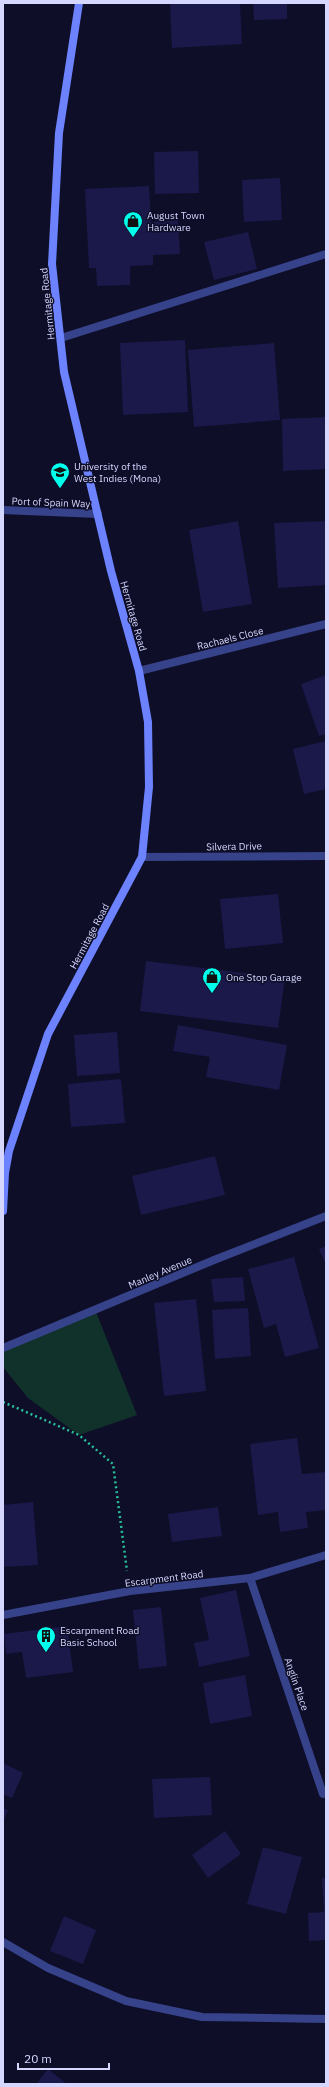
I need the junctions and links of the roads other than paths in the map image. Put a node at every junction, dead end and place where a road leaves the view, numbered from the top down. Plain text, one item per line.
1 (79, 3) edge
2 (326, 254) edge
3 (60, 338) junction
4 (3, 510) edge
5 (98, 514) junction
6 (326, 624) edge
7 (139, 670) junction
8 (326, 856) edge
9 (142, 857) junction
10 (3, 1212) edge
11 (326, 1216) edge
12 (3, 1348) edge
13 (326, 1555) edge
14 (250, 1578) junction
15 (3, 1615) edge
16 (326, 1793) edge
17 (3, 1942) edge
18 (326, 2019) edge

1 - 3 street, Hermitage Road
2 - 3 street
3 - 5 street, Hermitage Road
4 - 5 street, Port of Spain Way
5 - 7 street, Hermitage Road
6 - 7 street, Rachaels Close
7 - 9 street, Hermitage Road
8 - 9 street, Silvera Drive
9 - 10 street, Hermitage Road
11 - 12 street, Manley Avenue
13 - 14 street, Escarpment Road
14 - 15 street, Escarpment Road
14 - 16 street, Anglin Place
17 - 18 street

